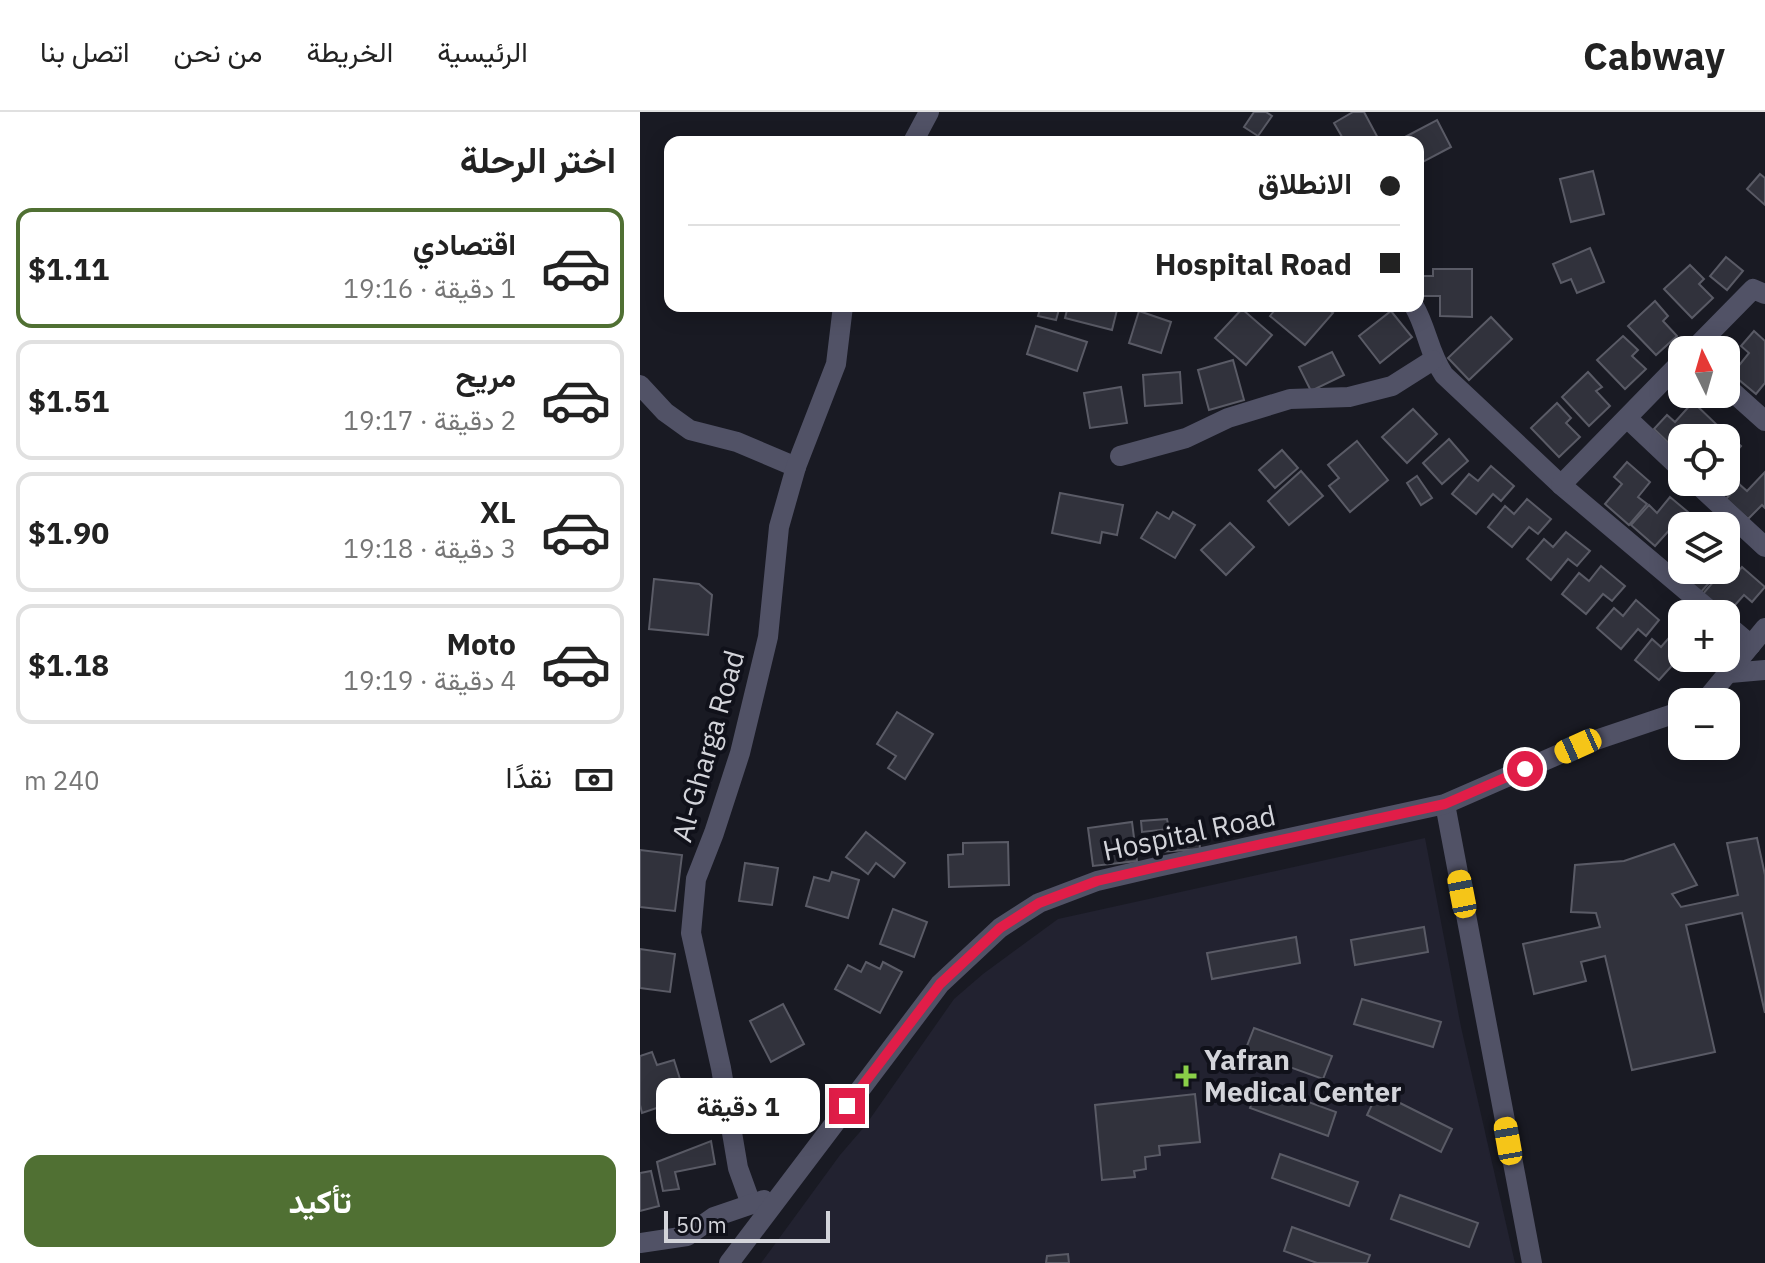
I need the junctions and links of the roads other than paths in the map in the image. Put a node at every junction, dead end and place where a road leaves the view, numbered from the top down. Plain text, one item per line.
1 (929, 112) edge
2 (916, 136) edge
3 (1765, 294) edge
4 (842, 312) edge
5 (1417, 312) edge
6 (1707, 336) edge
7 (1433, 360) junction
8 (1668, 376) edge
9 (640, 385) edge
10 (1740, 399) edge
11 (1627, 418) junction
12 (1765, 421) edge
13 (1120, 456) dead end
14 (1668, 457) edge
15 (796, 467) junction
16 (1561, 485) junction
17 (1710, 496) edge
18 (1765, 547) edge
19 (1697, 600) edge
20 (1765, 628) edge
21 (1740, 636) edge
22 (1751, 645) junction
23 (1765, 670) edge
24 (1730, 673) junction
25 (1716, 688) edge
26 (1668, 716) edge
27 (1445, 804) junction
28 (779, 1195) junction
29 (751, 1204) junction
30 (640, 1243) edge
31 (729, 1263) edge
32 (1532, 1263) edge

1 - 2 street
3 - 6 street
4 - 15 street, Al-Gharga Road
5 - 7 street
7 - 13 street
7 - 16 street
8 - 11 street
9 - 15 street
10 - 12 street
11 - 14 street
11 - 16 street
15 - 29 street, Al-Gharga Road
16 - 19 street
17 - 18 street
20 - 22 street
21 - 22 street
22 - 24 street
23 - 24 street
24 - 25 street
26 - 27 street, Hospital Road
27 - 28 street, Hospital Road
27 - 32 street
28 - 29 street
28 - 31 street, Hospital Road
29 - 30 street

